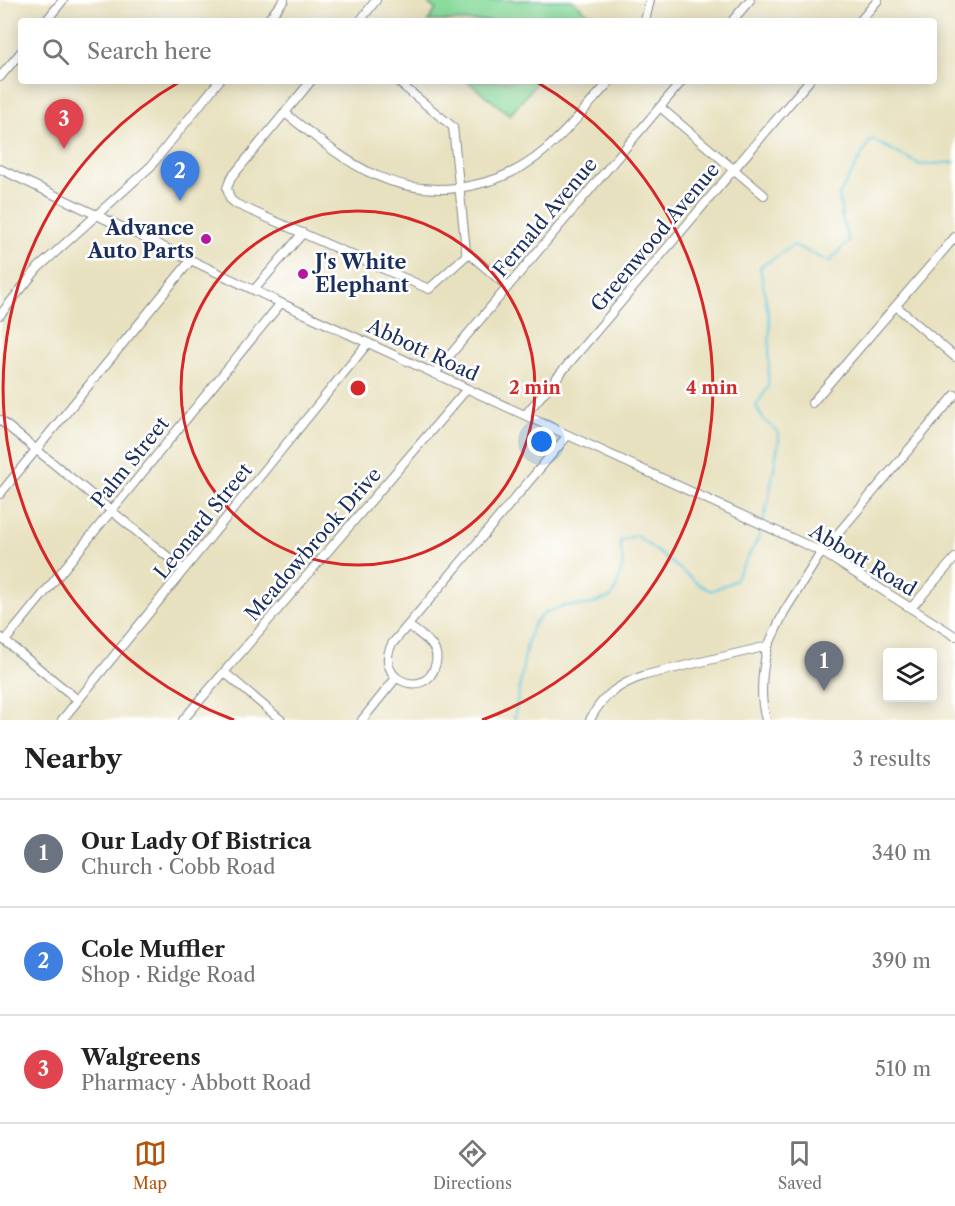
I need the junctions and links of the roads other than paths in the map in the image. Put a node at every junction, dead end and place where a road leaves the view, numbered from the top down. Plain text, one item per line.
1 (63, 0) edge
2 (284, 0) edge
3 (376, 0) edge
4 (650, 0) edge
5 (750, 0) edge
6 (878, 0) edge
7 (48, 18) edge
8 (269, 18) edge
9 (362, 18) edge
10 (646, 18) edge
11 (735, 18) edge
12 (863, 18) edge
13 (18, 56) edge
14 (0, 77) edge
15 (217, 84) edge
16 (309, 84) edge
17 (400, 84) edge
18 (607, 84) edge
19 (679, 84) edge
20 (806, 84) edge
21 (660, 107) junction
22 (285, 113) junction
23 (0, 169) edge
24 (734, 170) junction
25 (459, 188) junction
26 (764, 195) dead end
27 (97, 215) junction
28 (301, 232) junction
29 (955, 237) edge
30 (469, 253) junction
31 (191, 260) junction
32 (508, 287) junction
33 (254, 290) junction
34 (281, 303) junction
35 (896, 306) junction
36 (0, 315) edge
37 (368, 343) junction
38 (955, 357) edge
39 (434, 374) junction
40 (467, 389) junction
41 (955, 395) edge
42 (812, 403) dead end
43 (525, 415) junction
44 (0, 420) edge
45 (568, 435) junction
46 (36, 449) junction
47 (0, 494) edge
48 (111, 511) junction
49 (822, 552) junction
50 (955, 558) edge
51 (184, 570) junction
52 (911, 608) junction
53 (409, 626) junction
54 (955, 636) edge
55 (3, 639) edge
56 (768, 646) junction
57 (224, 672) junction
58 (396, 678) junction
59 (78, 700) junction
60 (764, 718) edge
61 (62, 720) edge
62 (183, 720) edge
63 (281, 720) edge
64 (362, 720) edge
65 (590, 720) edge

1 - 7 street
2 - 8 street
3 - 9 street
4 - 10 street
5 - 11 street
6 - 12 street
13 - 14 street
15 - 27 street
16 - 22 street
17 - 25 street
18 - 25 street
19 - 21 street, Fernald Avenue
20 - 24 street, Greenwood Avenue
21 - 24 street
21 - 32 street, Fernald Avenue
22 - 25 street
22 - 28 street
23 - 27 street, Abbott Road
24 - 26 street
24 - 43 street, Greenwood Avenue
25 - 30 street
27 - 31 street, Abbott Road
27 - 36 street
28 - 30 street
28 - 33 street
29 - 35 street
30 - 32 street
31 - 33 street, Abbott Road
31 - 46 street
32 - 39 street, Fernald Avenue
33 - 34 street, Abbott Road
34 - 37 street, Abbott Road
34 - 48 street, Palm Street
35 - 38 street
35 - 42 street
37 - 39 street, Abbott Road
37 - 51 street, Leonard Street
39 - 40 street, Abbott Road
40 - 43 street, Abbott Road
40 - 57 street, Meadowbrook Drive
41 - 49 street
43 - 45 street, Abbott Road
44 - 46 street
45 - 49 street, Abbott Road
45 - 53 street
46 - 47 street
46 - 48 street
48 - 51 street
48 - 55 street, Palm Street
49 - 52 street, Abbott Road
49 - 56 street
50 - 52 street
51 - 59 street, Leonard Street
52 - 54 street, Abbott Road
53 - 58 street
53 - 58 street
55 - 59 street
56 - 60 street
56 - 65 street
57 - 62 street, Meadowbrook Drive
57 - 63 street
58 - 64 street
59 - 61 street, Leonard Street

